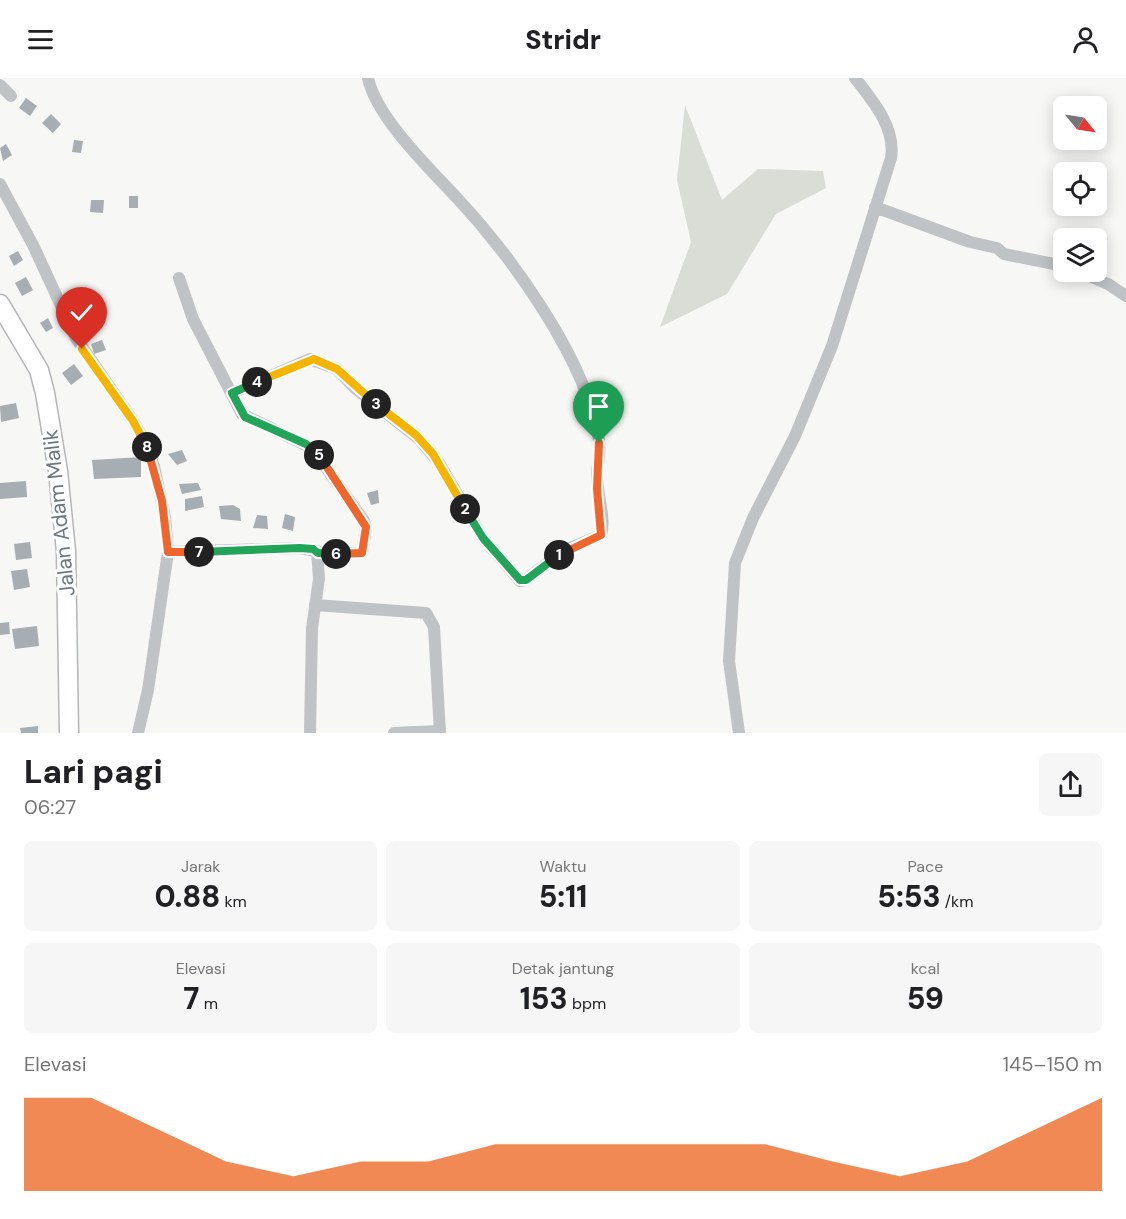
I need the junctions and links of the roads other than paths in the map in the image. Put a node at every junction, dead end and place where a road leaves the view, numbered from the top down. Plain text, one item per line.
1 (368, 78) edge
2 (855, 78) edge
3 (0, 85) edge
4 (11, 96) dead end
5 (0, 184) edge
6 (875, 207) junction
7 (1053, 264) edge
8 (179, 278) dead end
9 (1103, 282) edge
10 (1126, 296) edge
11 (0, 304) edge
12 (232, 393) junction
13 (168, 552) junction
14 (318, 553) junction
15 (315, 605) junction
16 (439, 732) edge
17 (69, 733) edge
18 (138, 733) edge
19 (310, 733) edge
20 (394, 733) edge
21 (739, 733) edge

1 - 12 street
2 - 6 street
3 - 4 street
5 - 13 street
6 - 7 street
6 - 21 street
8 - 12 street
9 - 10 street
11 - 17 highway, Jalan Adam Malik
12 - 14 street
13 - 14 street
13 - 18 street
14 - 15 street
15 - 16 street
15 - 19 street
16 - 20 street

